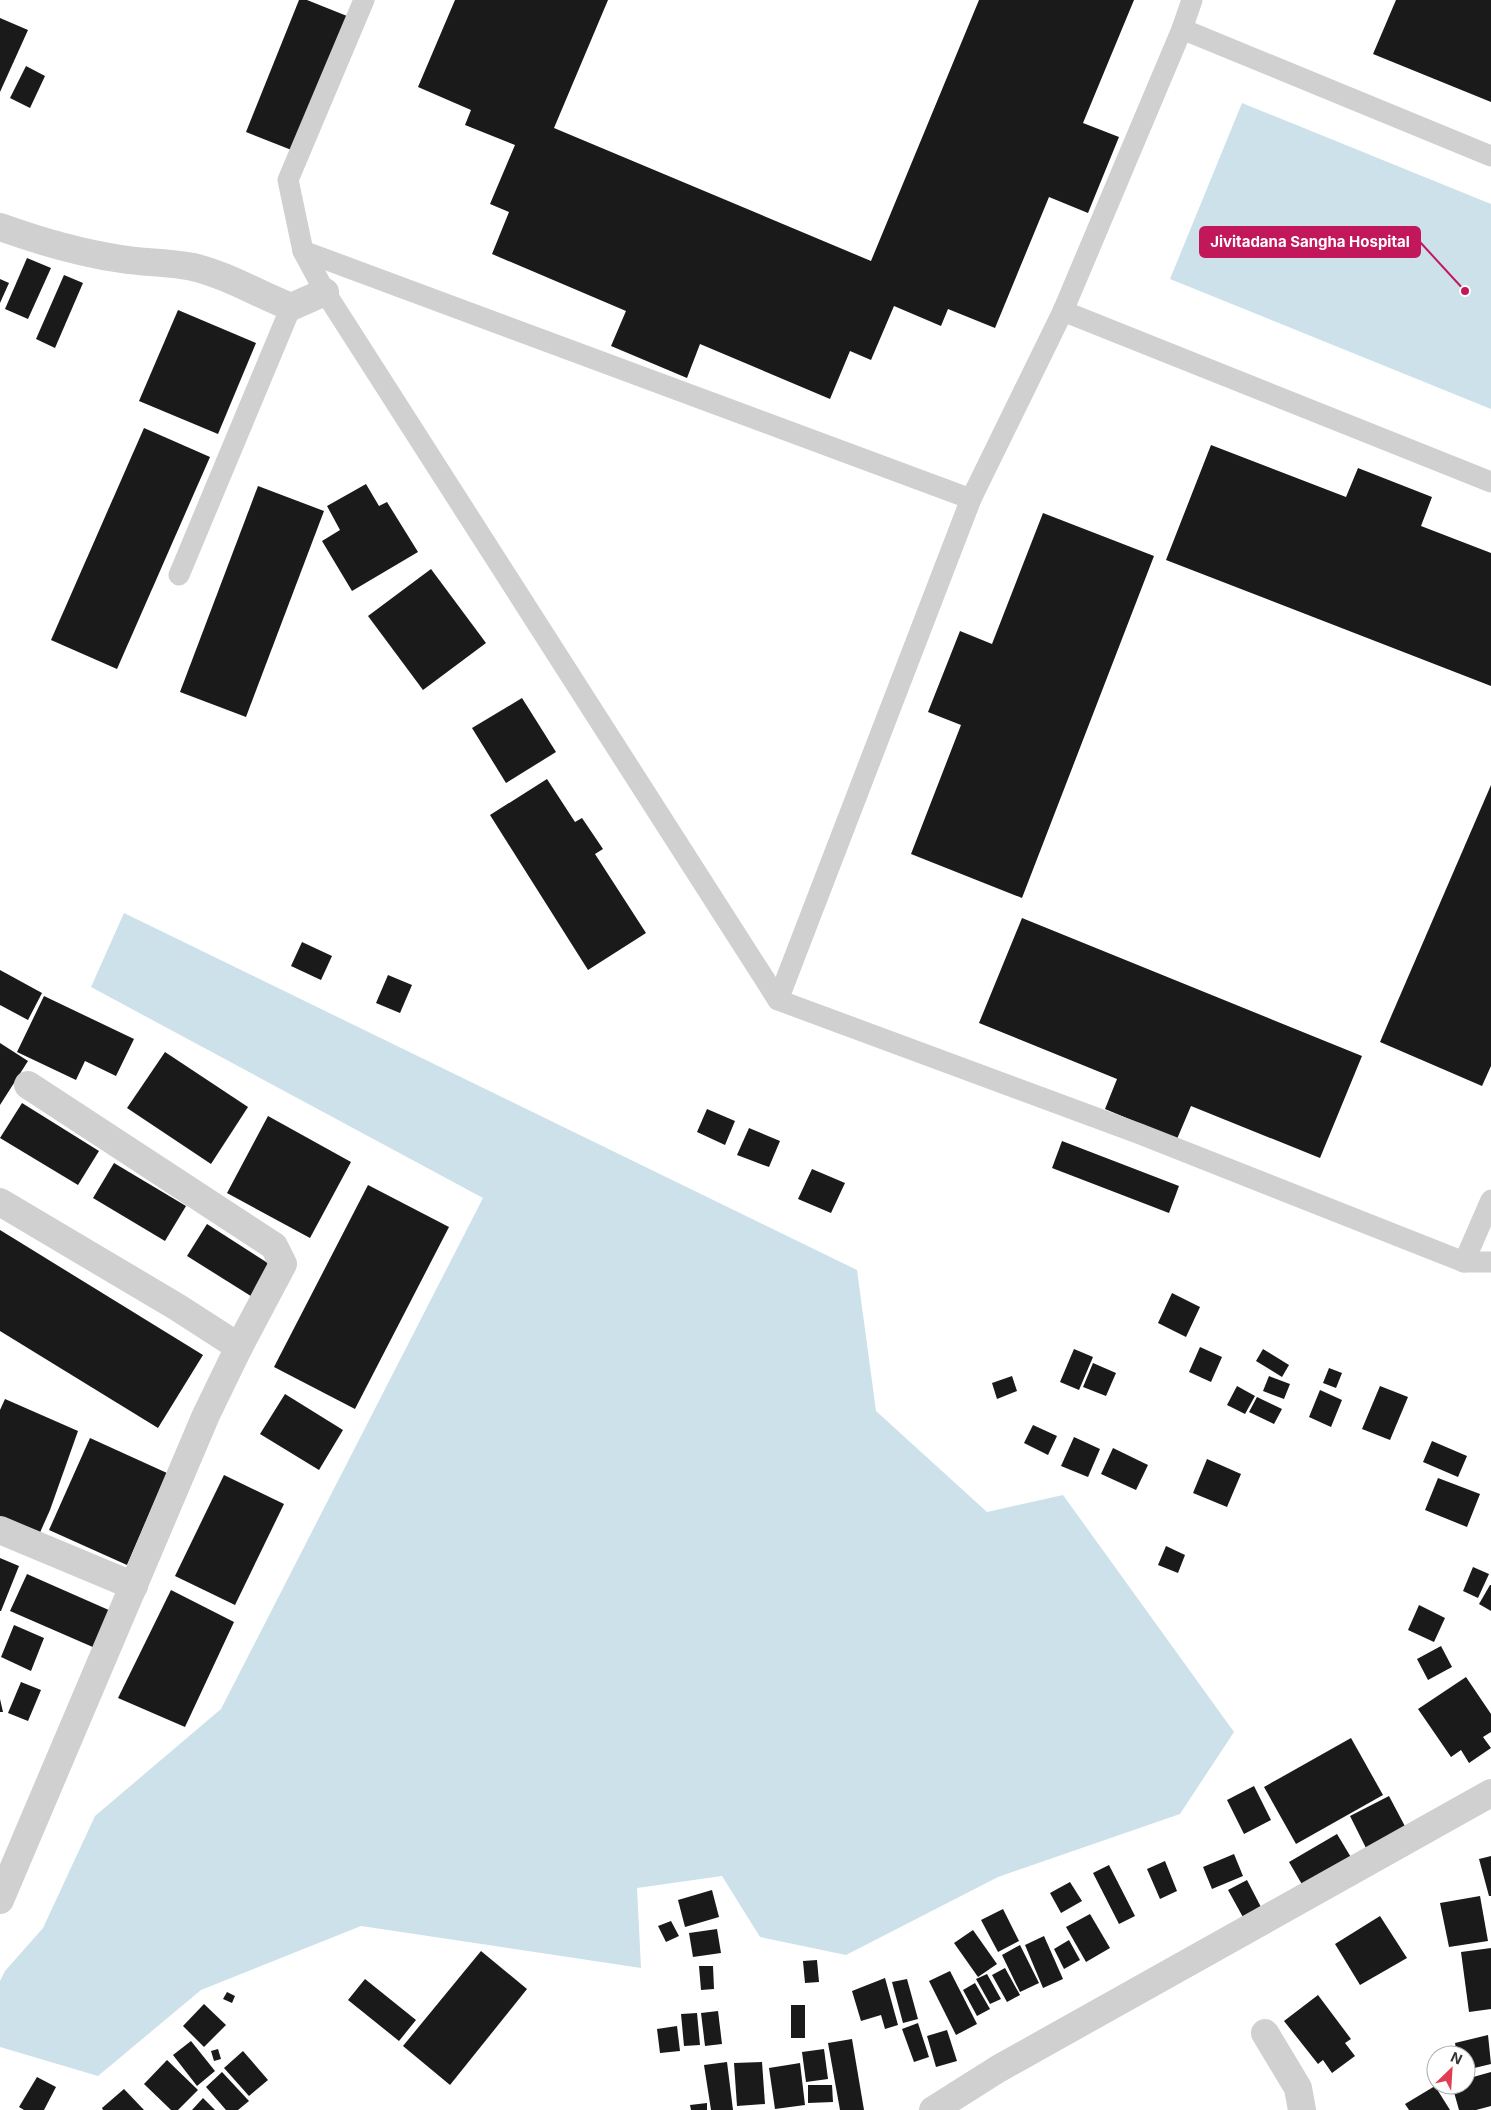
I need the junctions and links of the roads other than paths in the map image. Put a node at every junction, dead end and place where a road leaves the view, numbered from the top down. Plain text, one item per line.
1 (364, 0) edge
2 (1192, 0) edge
3 (1182, 29) junction
4 (1491, 156) edge
5 (0, 227) edge
6 (303, 251) junction
7 (325, 292) junction
8 (291, 307) junction
9 (1062, 311) junction
10 (1491, 482) edge
11 (971, 499) junction
12 (179, 574) dead end
13 (778, 1000) junction
14 (28, 1085) dead end
15 (1491, 1200) edge
16 (0, 1202) edge
17 (1464, 1262) junction
18 (1491, 1262) edge
19 (239, 1347) junction
20 (0, 1530) edge
21 (134, 1586) junction
22 (1491, 1792) edge
23 (0, 1900) edge
24 (1265, 2033) dead end
25 (933, 2110) edge
26 (1302, 2110) edge

1 - 6 lane
2 - 3 lane
3 - 4 lane
3 - 9 lane
5 - 8 street
6 - 7 lane
6 - 11 lane
7 - 8 street
7 - 13 lane
8 - 12 lane
9 - 10 lane
9 - 11 lane
11 - 13 lane
13 - 17 lane
14 - 19 street
15 - 17 lane
16 - 19 street
17 - 18 lane
19 - 21 street
20 - 21 street
21 - 23 street
22 - 25 street
24 - 26 street

